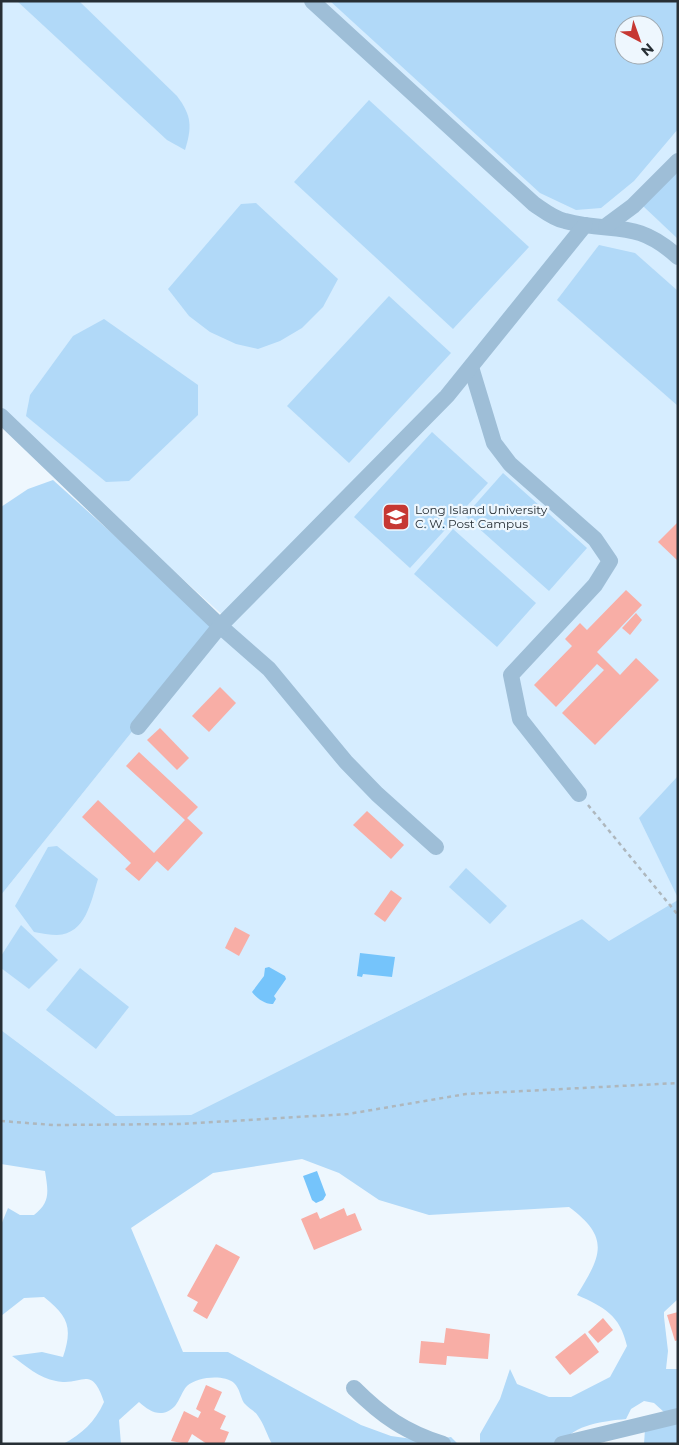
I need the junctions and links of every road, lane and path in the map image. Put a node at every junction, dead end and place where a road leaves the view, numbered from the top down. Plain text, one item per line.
1 (312, 1) edge
2 (678, 161) edge
3 (585, 225) junction
4 (606, 226) junction
5 (678, 256) edge
6 (471, 367) junction
7 (1, 416) edge
8 (220, 626) junction
9 (138, 727) dead end
10 (579, 794) joint
11 (436, 847) dead end
12 (678, 915) edge
13 (678, 1083) edge
14 (1, 1121) edge
15 (354, 1388) dead end
16 (678, 1416) edge
17 (416, 1439) edge
18 (443, 1444) edge
19 (562, 1444) edge

1 - 3 street
2 - 4 street
3 - 4 street
3 - 6 street
4 - 5 street
6 - 8 street
6 - 10 street
7 - 8 street
8 - 9 street
8 - 11 street
10 - 12 path
13 - 14 path
15 - 17 street
16 - 19 street
17 - 18 street

